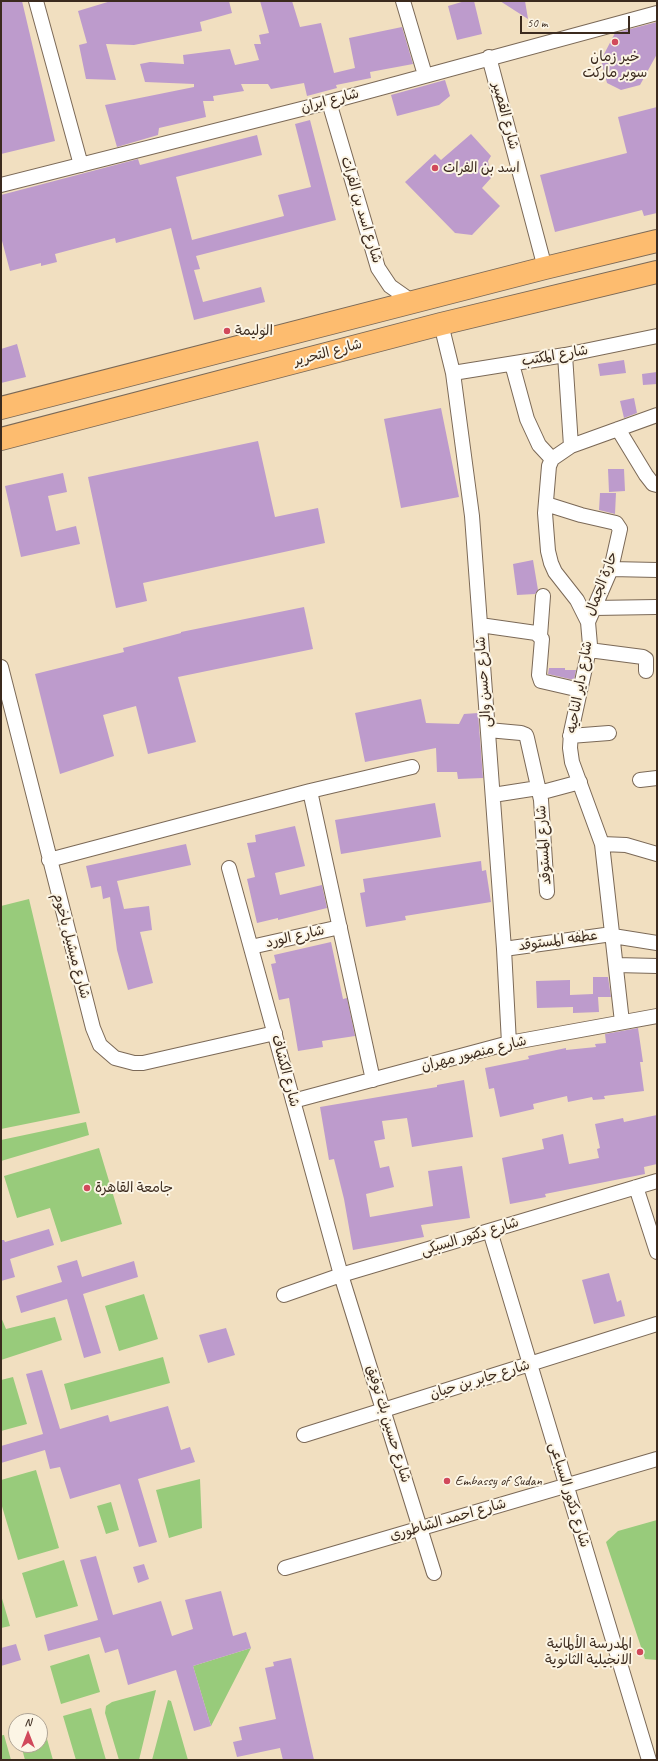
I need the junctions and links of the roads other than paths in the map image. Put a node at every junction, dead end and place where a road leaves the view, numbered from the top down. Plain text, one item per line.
1 (36, 1) edge
2 (403, 1) edge
3 (657, 13) edge
4 (489, 57) junction
5 (425, 75) junction
6 (329, 102) junction
7 (81, 165) junction
8 (1, 185) edge
9 (657, 242) edge
10 (545, 268) junction
11 (657, 272) edge
12 (416, 302) junction
13 (441, 324) junction
14 (657, 336) edge
15 (249, 344) junction
16 (565, 355) junction
17 (184, 361) junction
18 (512, 364) junction
19 (263, 370) junction
20 (453, 373) junction
21 (194, 389) junction
22 (1, 408) edge
23 (657, 415) edge
24 (618, 429) junction
25 (1, 439) edge
26 (571, 446) junction
27 (552, 459) junction
28 (657, 485) edge
29 (546, 504) junction
30 (611, 569) junction
31 (657, 570) edge
32 (543, 596) dead end
33 (656, 607) edge
34 (594, 608) junction
35 (588, 622) junction
36 (480, 625) junction
37 (540, 636) junction
38 (589, 650) junction
39 (1, 667) edge
40 (646, 671) dead end
41 (580, 690) junction
42 (488, 730) junction
43 (609, 733) dead end
44 (570, 736) junction
45 (412, 767) dead end
46 (657, 778) edge
47 (640, 780) dead end
48 (580, 782) junction
49 (538, 790) junction
50 (310, 791) junction
51 (493, 795) junction
52 (602, 844) junction
53 (657, 854) edge
54 (49, 860) junction
55 (229, 868) dead end
56 (547, 892) dead end
57 (340, 927) junction
58 (612, 935) junction
59 (657, 943) edge
60 (251, 947) junction
61 (504, 949) junction
62 (616, 965) junction
63 (657, 966) edge
64 (657, 1016) edge
65 (622, 1022) junction
66 (275, 1033) junction
67 (509, 1043) junction
68 (373, 1080) junction
69 (293, 1101) junction
70 (657, 1181) edge
71 (636, 1187) junction
72 (490, 1231) junction
73 (657, 1252) edge
74 (341, 1275) junction
75 (284, 1295) dead end
76 (657, 1324) edge
77 (530, 1364) junction
78 (383, 1410) junction
79 (304, 1435) dead end
80 (657, 1459) edge
81 (566, 1485) junction
82 (420, 1529) junction
83 (285, 1568) dead end
84 (434, 1573) dead end
85 (649, 1760) edge

1 - 7 street
2 - 5 street
3 - 4 street, شارع ايران
4 - 5 street, شارع ايران
4 - 10 street, شارع القصير
5 - 6 street, شارع ايران
6 - 7 street, شارع ايران
6 - 12 street, شارع اسد بن الفرات
7 - 8 street, شارع ايران
9 - 10 main road, شارع التحرير
10 - 12 main road, شارع التحرير
11 - 13 main road, شارع التحرير
12 - 15 main road, شارع التحرير
13 - 19 main road, شارع التحرير
13 - 20 street, شارع حسن والى
14 - 16 street, شارع المكتب
15 - 17 main road, شارع التحرير
15 - 19 main road
16 - 18 street, شارع المكتب
16 - 26 street
17 - 21 main road
17 - 22 main road, شارع التحرير
18 - 20 street, شارع المكتب
18 - 27 street
19 - 21 main road, شارع التحرير
20 - 36 street, شارع حسن والى
21 - 25 main road, شارع التحرير
23 - 24 street
24 - 26 street
24 - 28 street
26 - 27 street
27 - 29 street, شارع داير الناحيه
29 - 30 street, حارة الجمال
29 - 35 street, شارع داير الناحيه
30 - 31 street
30 - 34 street, حارة الجمال
32 - 37 street
33 - 34 street
34 - 35 street, حارة الجمال
35 - 38 street, شارع داير الناحيه
36 - 37 street
36 - 42 street, شارع حسن والى
37 - 41 street
38 - 40 street
38 - 41 street, شارع داير الناحيه
39 - 54 street, شارع ميشيل باخوم
41 - 44 street, شارع داير الناحيه
42 - 49 street
42 - 51 street, شارع حسن والى
43 - 44 street
44 - 48 street, شارع داير الناحيه
45 - 50 street
46 - 47 street
48 - 49 street, شارع المستوقد
48 - 52 street, شارع داير الناحيه
49 - 51 street
49 - 56 street, شارع المستوقد
50 - 54 street
50 - 57 street
51 - 61 street, شارع حسن والى
52 - 53 street
52 - 58 street, شارع داير الناحيه
54 - 66 street, شارع ميشيل باخوم
55 - 60 street, شارع الكشاف
57 - 60 street, شارع الورد
57 - 68 street
58 - 59 street, عطفه المستوقد
58 - 61 street, عطفه المستوقد
58 - 62 street, شارع داير الناحيه
60 - 66 street, شارع الكشاف
61 - 67 street, شارع حسن والى
62 - 63 street
62 - 65 street, شارع داير الناحيه
64 - 65 street, شارع منصور مهران
65 - 67 street, شارع منصور مهران
66 - 69 street, شارع الكشاف
67 - 68 street, شارع منصور مهران
68 - 69 street, شارع منصور مهران
69 - 74 street, شارع الكشاف
70 - 71 street, شارع دكتور السبكى
71 - 72 street, شارع دكتور السبكى
71 - 73 street
72 - 74 street, شارع دكتور السبكى
72 - 77 street, شارع دكتور السباعى
74 - 75 street, شارع دكتور السبكى
74 - 78 street, شارع حسين بك توفيق
76 - 77 street, شارع جابر بن حيان
77 - 78 street, شارع جابر بن حيان
77 - 81 street, شارع دكتور السباعى
78 - 79 street, شارع جابر بن حيان
78 - 82 street, شارع حسين بك توفيق
80 - 81 street, شارع احمد الشاطورى
81 - 82 street, شارع احمد الشاطورى
81 - 85 street, شارع دكتور السباعى
82 - 83 street, شارع احمد الشاطورى
82 - 84 street, شارع حسين بك توفيق

